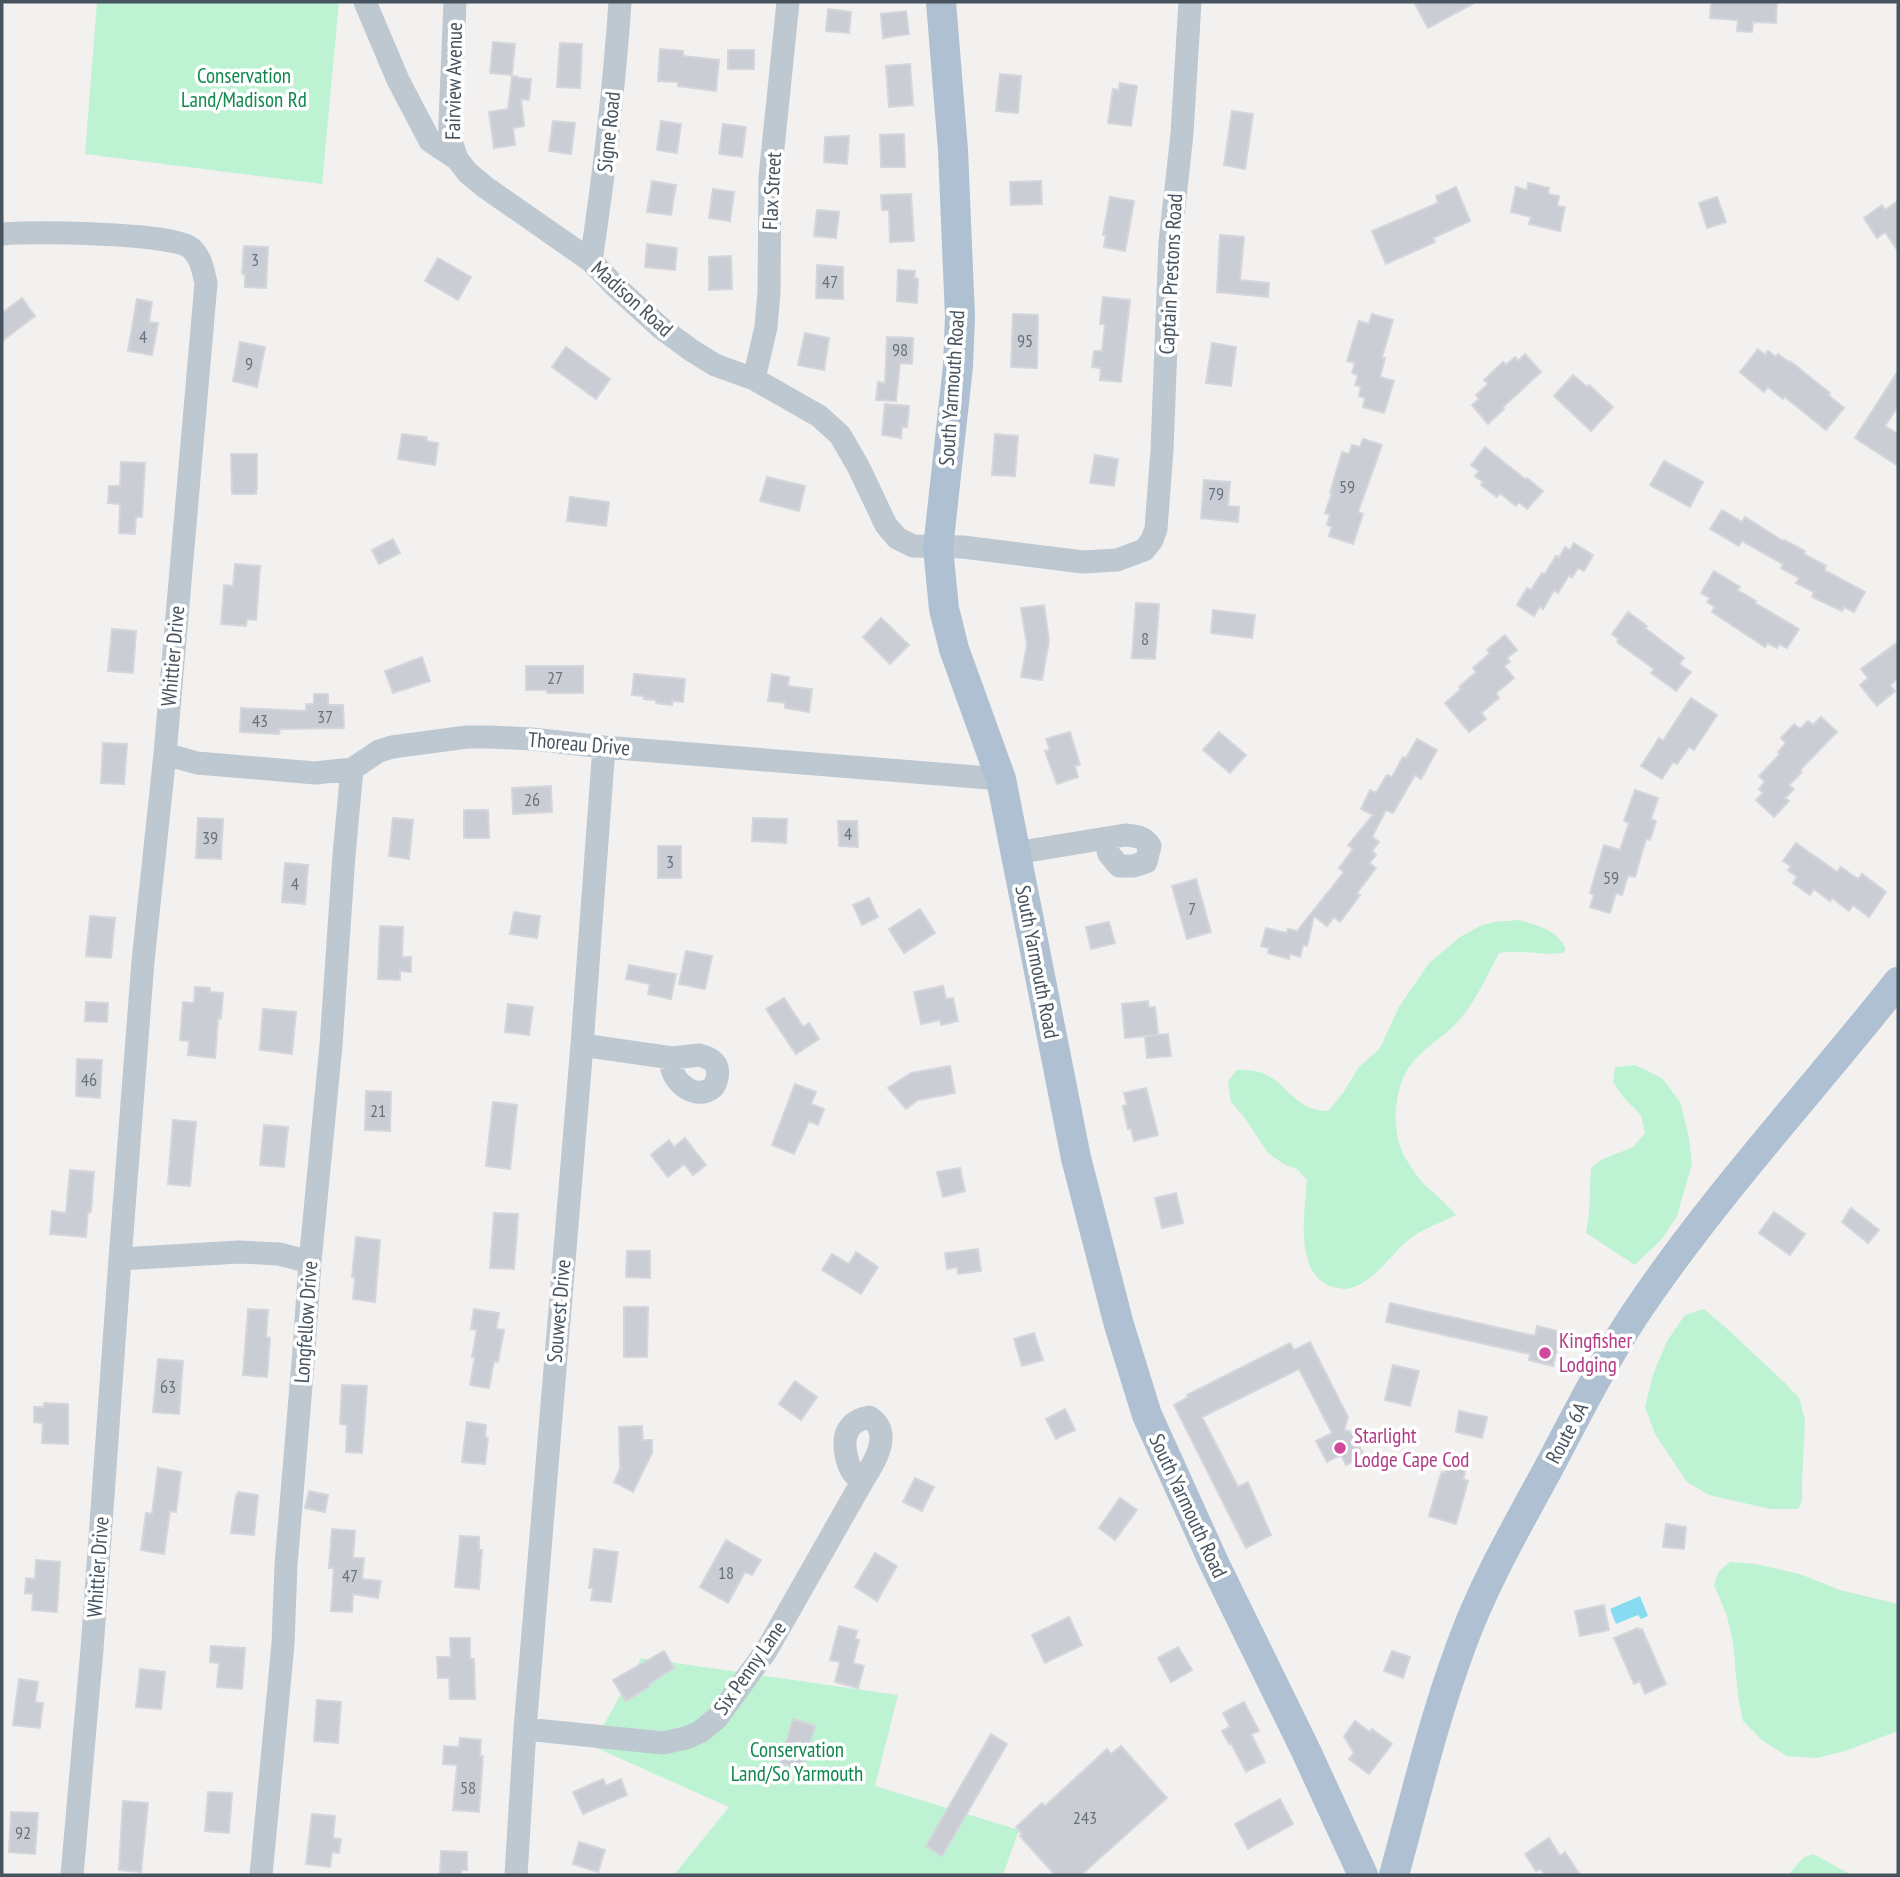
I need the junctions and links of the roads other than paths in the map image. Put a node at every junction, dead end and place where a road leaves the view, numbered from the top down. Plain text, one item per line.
1 (365, 2) edge
2 (456, 2) edge
3 (620, 2) edge
4 (788, 2) edge
5 (941, 2) edge
6 (1190, 2) edge
7 (457, 159) junction
8 (2, 234) edge
9 (591, 261) junction
10 (754, 379) junction
11 (1149, 544) joint
12 (938, 548) junction
13 (604, 747) junction
14 (165, 754) junction
15 (352, 769) junction
16 (1001, 779) junction
17 (1105, 839) dead end
18 (1017, 853) junction
19 (1898, 982) edge
20 (582, 1045) junction
21 (672, 1058) dead end
22 (120, 1259) junction
23 (310, 1262) junction
24 (862, 1482) dead end
25 (525, 1729) junction
26 (72, 1875) edge
27 (261, 1875) edge
28 (516, 1875) edge
29 (1363, 1875) edge
30 (1394, 1875) edge

1 - 7 street, Madison Road
2 - 7 street, Fairview Avenue
3 - 9 street, Signe Road
4 - 10 street, Flax Street
5 - 12 main road, South Yarmouth Road
6 - 11 street, Captain Prestons Road
7 - 9 street, Madison Road
8 - 14 street, Whittier Drive
9 - 10 street, Madison Road
10 - 12 street, Madison Road
11 - 12 street, Madison Road
12 - 16 main road, South Yarmouth Road
13 - 15 street, Thoreau Drive
13 - 16 street, Thoreau Drive
13 - 20 street, Souwest Drive
14 - 15 street, Thoreau Drive
14 - 22 street, Whittier Drive
15 - 23 street, Longfellow Drive
16 - 18 main road, South Yarmouth Road
17 - 18 street
18 - 29 main road, South Yarmouth Road
19 - 30 main road, Route 6A
20 - 21 street
20 - 25 street, Souwest Drive
22 - 23 street
22 - 26 street, Whittier Drive
23 - 27 street, Longfellow Drive
24 - 25 street, Six Penny Lane
25 - 28 street, Souwest Drive

